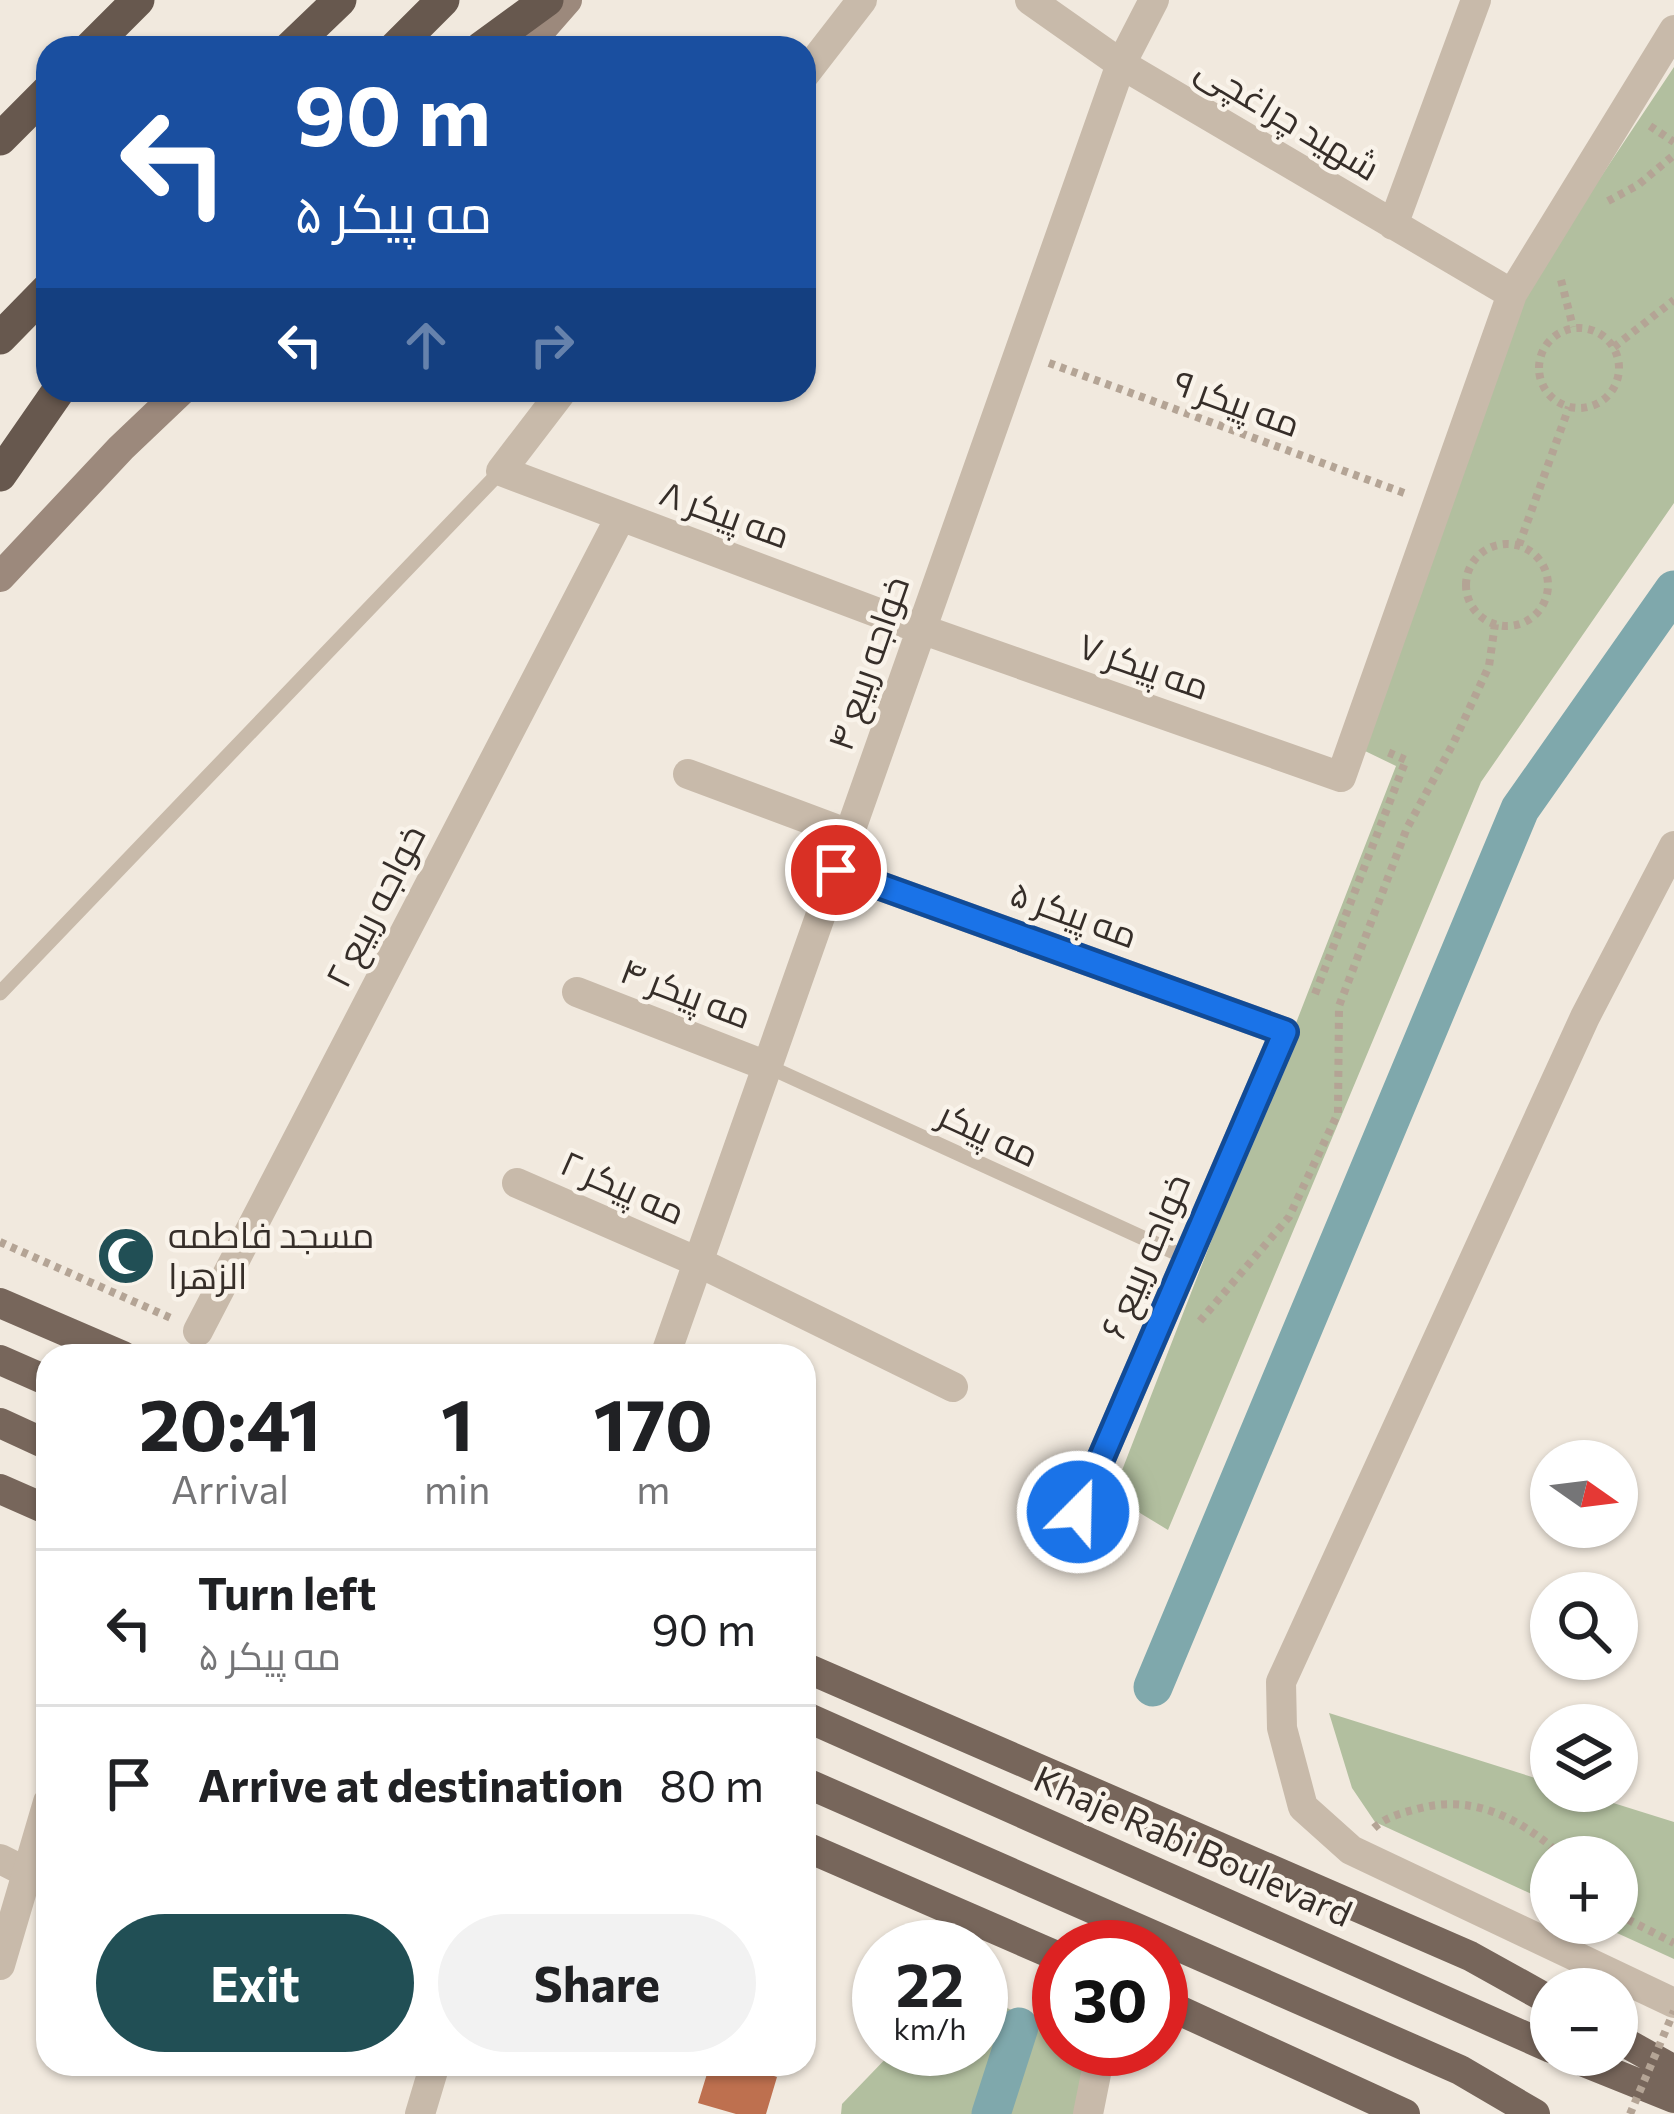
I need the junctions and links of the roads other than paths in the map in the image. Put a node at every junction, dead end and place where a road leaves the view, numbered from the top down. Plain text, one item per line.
1 (138, 0) edge
2 (340, 0) edge
3 (443, 0) edge
4 (547, 0) edge
5 (567, 0) edge
6 (862, 0) edge
7 (1030, 0) edge
8 (1154, 0) edge
9 (1476, 0) edge
10 (1674, 31) edge
11 (102, 36) edge
12 (302, 36) edge
13 (407, 36) edge
14 (498, 36) edge
15 (536, 36) edge
16 (816, 59) edge
17 (1120, 64) junction
18 (36, 103) edge
19 (0, 139) edge
20 (1394, 225) junction
21 (1511, 294) junction
22 (36, 301) edge
23 (0, 338) edge
24 (40, 402) edge
25 (46, 402) edge
26 (169, 402) edge
27 (554, 402) edge
28 (0, 438) edge
29 (501, 471) junction
30 (0, 475) edge
31 (621, 516) junction
32 (0, 577) edge
33 (921, 628) junction
34 (688, 774) dead end
35 (849, 834) junction
36 (1674, 845) edge
37 (836, 870) junction
38 (0, 992) edge
39 (577, 992) dead end
40 (1285, 1032) joint
41 (767, 1066) junction
42 (518, 1183) dead end
43 (1186, 1258) junction
44 (698, 1262) junction
45 (0, 1303) edge
46 (199, 1331) road end
47 (95, 1344) edge
48 (669, 1344) edge
49 (0, 1360) edge
50 (36, 1376) edge
51 (953, 1387) dead end
52 (0, 1423) edge
53 (36, 1440) edge
54 (0, 1489) edge
55 (36, 1505) edge
56 (1078, 1512) dead end
57 (816, 1672) edge
58 (816, 1721) edge
59 (816, 1787) edge
60 (36, 1825) edge
61 (816, 1851) edge
62 (14, 1866) edge
63 (1032, 1945) edge
64 (0, 1964) edge
65 (1530, 1989) edge
66 (1674, 2007) edge
67 (1188, 2014) edge
68 (1530, 2039) edge
69 (1638, 2050) edge
70 (1674, 2070) edge
71 (431, 2076) edge
72 (1096, 2076) edge
73 (1620, 2076) edge
74 (1674, 2098) edge
75 (420, 2114) edge
76 (1088, 2114) edge
77 (1405, 2114) edge
78 (1535, 2114) edge

1 - 11 highway
2 - 12 highway
3 - 13 highway
4 - 14 highway
5 - 15 main road
6 - 16 street
7 - 17 street, شهید چراغچی
8 - 17 street, خواجه ربیع ۴
9 - 20 street
10 - 21 street
17 - 20 street, شهید چراغچی
17 - 33 street, خواجه ربیع ۴
18 - 19 highway
20 - 21 street, شهید چراغچی
21 - 33 street, مه پیکر ۷
22 - 23 highway
24 - 28 highway
25 - 30 highway
26 - 32 main road
27 - 29 street
29 - 31 street, مه پیکر ۸
29 - 38 lane
31 - 33 street, مه پیکر ۸
31 - 46 street, خواجه ربیع ۲
33 - 35 street, خواجه ربیع ۴
34 - 35 street
35 - 37 street, خواجه ربیع ۴
36 - 66 street
37 - 40 street, مه پیکر ۵
37 - 41 street, خواجه ربیع ۴
39 - 41 street, مه پیکر ۴
40 - 43 street, خواجه ربیع ۶
41 - 43 lane, مه پیکر
41 - 44 street, خواجه ربیع ۴
42 - 44 street, مه پیکر ۲
43 - 56 street, خواجه ربیع ۶
44 - 48 street, خواجه ربیع ۴
44 - 51 street, مه پیکر ۲
45 - 47 main road
49 - 50 main road
52 - 53 main road
54 - 55 main road
57 - 65 main road
58 - 68 main road, Khaje Rabi Boulevard
59 - 78 main road
60 - 62 street
61 - 63 main road
62 - 64 street
67 - 77 main road
69 - 70 main road
71 - 75 street
72 - 76 street
73 - 74 main road

